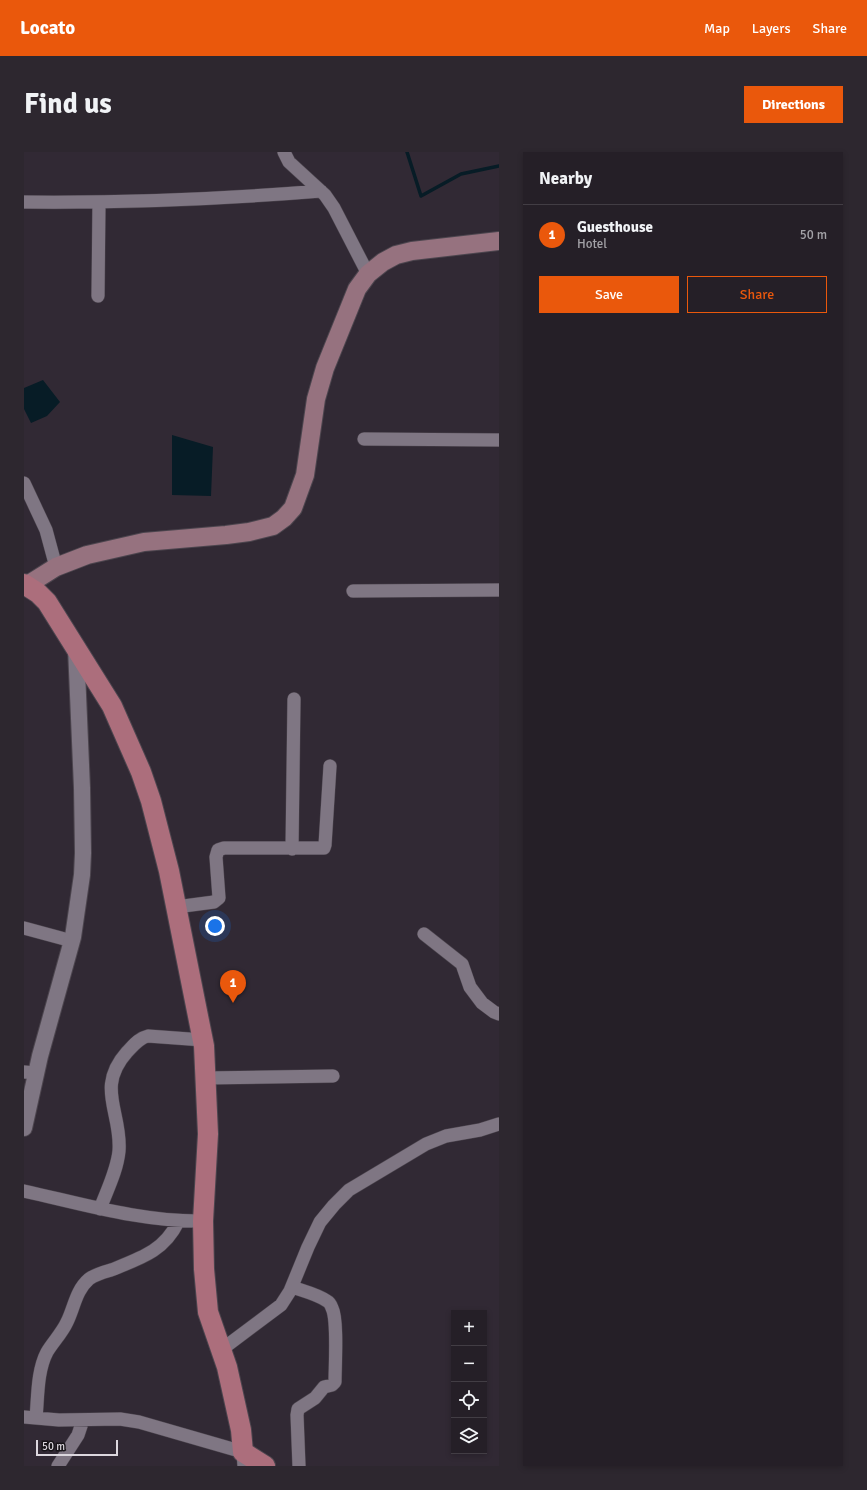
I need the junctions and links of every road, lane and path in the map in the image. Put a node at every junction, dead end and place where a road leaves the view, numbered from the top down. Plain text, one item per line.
1 (284, 152) edge
2 (321, 191) junction
3 (24, 202) edge
4 (99, 202) junction
5 (499, 242) edge
6 (368, 274) junction
7 (98, 296) dead end
8 (364, 438) dead end
9 (499, 440) edge
10 (24, 483) edge
11 (56, 567) junction
12 (25, 585) edge
13 (353, 590) dead end
14 (499, 590) edge
15 (76, 648) junction
16 (294, 699) dead end
17 (330, 766) dead end
18 (292, 849) junction
19 (176, 907) junction
20 (24, 928) edge
21 (424, 934) dead end
22 (72, 941) junction
23 (499, 1014) edge
24 (203, 1040) junction
25 (30, 1073) edge
26 (333, 1076) dead end
27 (205, 1078) junction
28 (499, 1124) edge
29 (24, 1128) edge
30 (24, 1191) edge
31 (100, 1209) junction
32 (203, 1221) junction
33 (178, 1222) junction
34 (292, 1287) junction
35 (221, 1350) junction
36 (30, 1417) edge
37 (83, 1420) junction
38 (243, 1459) edge
39 (58, 1466) edge
40 (265, 1466) edge
41 (299, 1466) edge

1 - 2 street
2 - 4 street
2 - 6 street
3 - 4 street
4 - 7 street
5 - 6 main road
6 - 11 main road
8 - 9 street
10 - 11 street
11 - 12 main road
12 - 15 main road
13 - 14 street
15 - 19 main road
15 - 22 street
16 - 18 street
17 - 18 street
18 - 19 street
19 - 24 main road
20 - 22 street
21 - 23 street
22 - 25 street
24 - 27 main road
24 - 31 street
25 - 29 street
26 - 27 street
27 - 32 main road
28 - 34 street
30 - 31 street
31 - 33 street
32 - 33 street
32 - 35 main road
33 - 36 street
34 - 35 street
34 - 41 street
35 - 38 main road
36 - 37 street
37 - 38 street
37 - 39 street
38 - 40 main road

